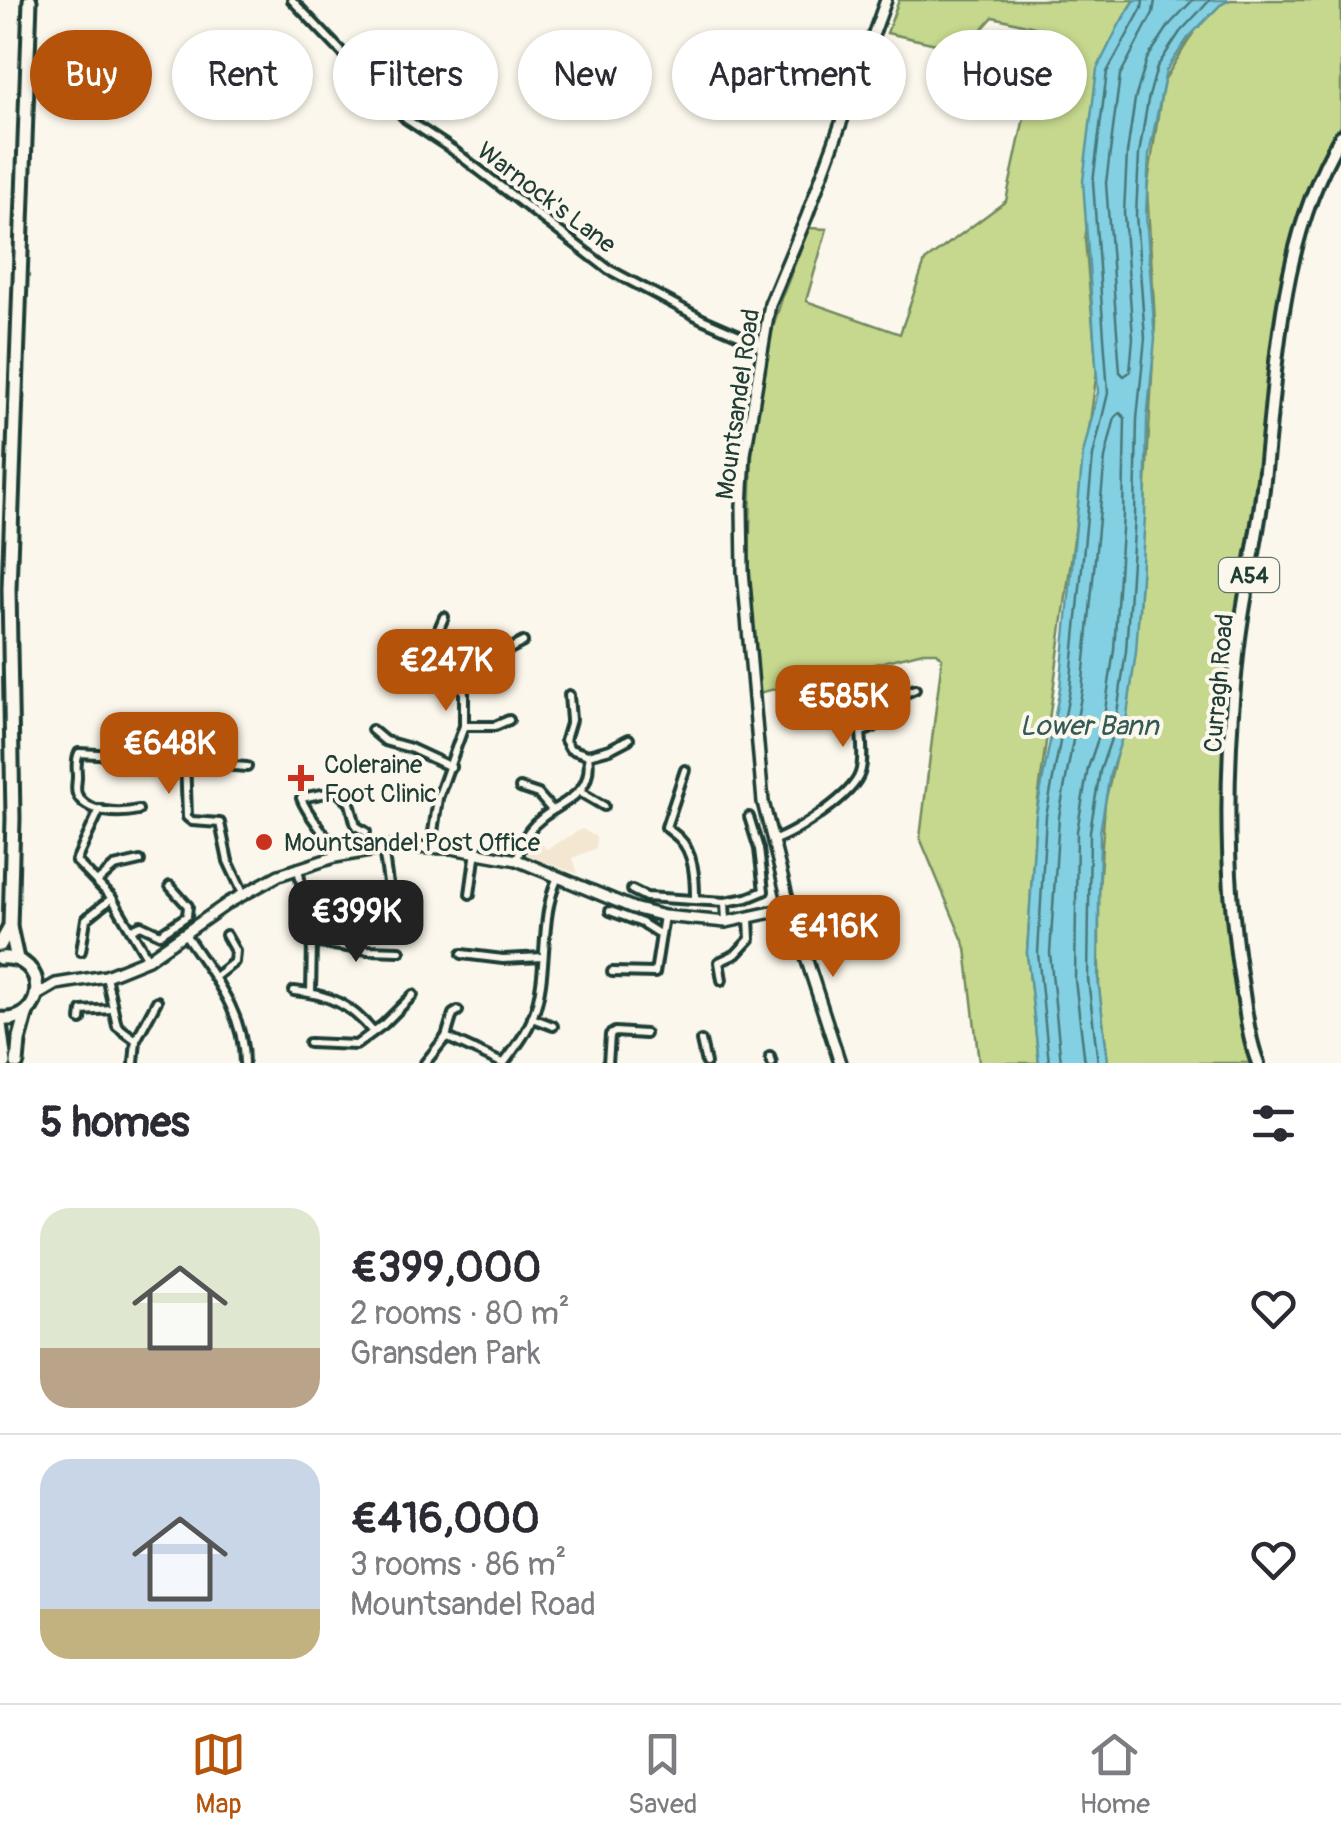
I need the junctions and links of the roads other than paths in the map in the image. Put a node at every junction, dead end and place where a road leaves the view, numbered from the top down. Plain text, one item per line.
1 (30, 0) edge
2 (292, 0) edge
3 (886, 0) edge
4 (1341, 136) edge
5 (762, 345) junction
6 (444, 617) dead end
7 (523, 642) dead end
8 (395, 661) dead end
9 (432, 665) junction
10 (459, 666) junction
11 (915, 689) dead end
12 (569, 694) dead end
13 (6, 715) edge
14 (509, 720) dead end
15 (464, 726) junction
16 (372, 730) dead end
17 (629, 739) dead end
18 (588, 755) junction
19 (134, 756) dead end
20 (247, 767) dead end
21 (451, 767) junction
22 (686, 770) dead end
23 (520, 788) dead end
24 (580, 792) junction
25 (604, 806) dead end
26 (100, 809) junction
27 (138, 810) dead end
28 (552, 810) junction
29 (748, 818) dead end
30 (366, 832) dead end
31 (772, 842) junction
32 (432, 846) junction
33 (383, 848) junction
34 (476, 851) junction
35 (335, 857) junction
36 (516, 860) junction
37 (140, 861) dead end
38 (298, 868) junction
39 (559, 876) junction
40 (98, 882) junction
41 (170, 886) dead end
42 (389, 890) dead end
43 (632, 890) dead end
44 (244, 894) junction
45 (470, 894) dead end
46 (112, 898) junction
47 (695, 898) junction
48 (725, 902) junction
49 (790, 908) junction
50 (610, 910) dead end
51 (664, 916) junction
52 (748, 919) junction
53 (726, 922) junction
54 (10, 928) junction
55 (132, 928) junction
56 (185, 934) junction
57 (226, 935) dead end
58 (661, 935) junction
59 (312, 942) junction
60 (0, 945) edge
61 (400, 950) dead end
62 (81, 951) dead end
63 (462, 954) dead end
64 (544, 957) junction
65 (0, 958) edge
66 (17, 959) junction
67 (148, 959) junction
68 (31, 969) junction
69 (612, 972) dead end
70 (106, 976) junction
71 (214, 977) junction
72 (722, 980) dead end
73 (56, 984) junction
74 (294, 991) dead end
75 (311, 992) junction
76 (37, 995) junction
77 (413, 995) dead end
78 (156, 1001) dead end
79 (112, 1010) junction
80 (458, 1011) dead end
81 (27, 1012) junction
82 (532, 1018) junction
83 (81, 1020) dead end
84 (0, 1022) edge
85 (553, 1026) dead end
86 (373, 1032) junction
87 (645, 1034) dead end
88 (446, 1037) junction
89 (136, 1040) junction
90 (702, 1042) dead end
91 (308, 1043) dead end
92 (5, 1063) edge
93 (17, 1063) edge
94 (134, 1063) edge
95 (244, 1063) edge
96 (425, 1063) edge
97 (503, 1063) edge
98 (608, 1063) edge
99 (706, 1063) edge
100 (840, 1063) edge
101 (1258, 1063) edge

1 - 13 highway
2 - 5 street, Warnock's Lane
3 - 5 street, Mountsandel Road
4 - 101 main road, Curragh Road / A54
5 - 31 street, Mountsandel Road
6 - 9 street
7 - 10 street
8 - 9 street
9 - 10 street
10 - 15 street
11 - 31 street
12 - 18 street
13 - 54 highway
14 - 15 street
15 - 21 street
16 - 21 street
17 - 18 street
18 - 24 street
19 - 26 street
20 - 44 street
21 - 32 street
22 - 47 street
23 - 28 street
24 - 25 street
24 - 28 street
26 - 27 street
26 - 40 street
28 - 36 street
29 - 48 street
30 - 35 street
31 - 49 street, Mountsandel Road
32 - 33 street
32 - 34 street
33 - 35 street
33 - 42 street
34 - 36 street
34 - 45 street
35 - 38 street
36 - 39 street
37 - 40 street
38 - 44 street
38 - 59 street
39 - 51 street
39 - 64 street
40 - 46 street
41 - 55 street
43 - 47 street
44 - 56 street
46 - 55 street
46 - 62 street
47 - 48 street
48 - 53 street
49 - 52 street
49 - 100 street, Mountsandel Road
50 - 58 street
51 - 53 street
51 - 58 street
52 - 53 street
52 - 72 street
54 - 60 highway
54 - 66 highway
55 - 67 street
56 - 67 street
56 - 71 street
57 - 71 street
58 - 69 street
59 - 61 street
59 - 75 street
63 - 64 street
64 - 82 street
65 - 66 highway
66 - 68 highway
67 - 70 street
68 - 73 street
68 - 76 highway
70 - 73 street
70 - 79 street
71 - 95 street
73 - 76 street
74 - 75 street
75 - 86 street
76 - 81 highway
77 - 86 street
78 - 89 street
79 - 83 street
79 - 89 street
80 - 88 street
81 - 84 highway
81 - 93 highway
82 - 85 street
82 - 97 street
84 - 92 highway
86 - 91 street
87 - 98 street
88 - 96 street
88 - 97 street
89 - 94 street
90 - 99 street

